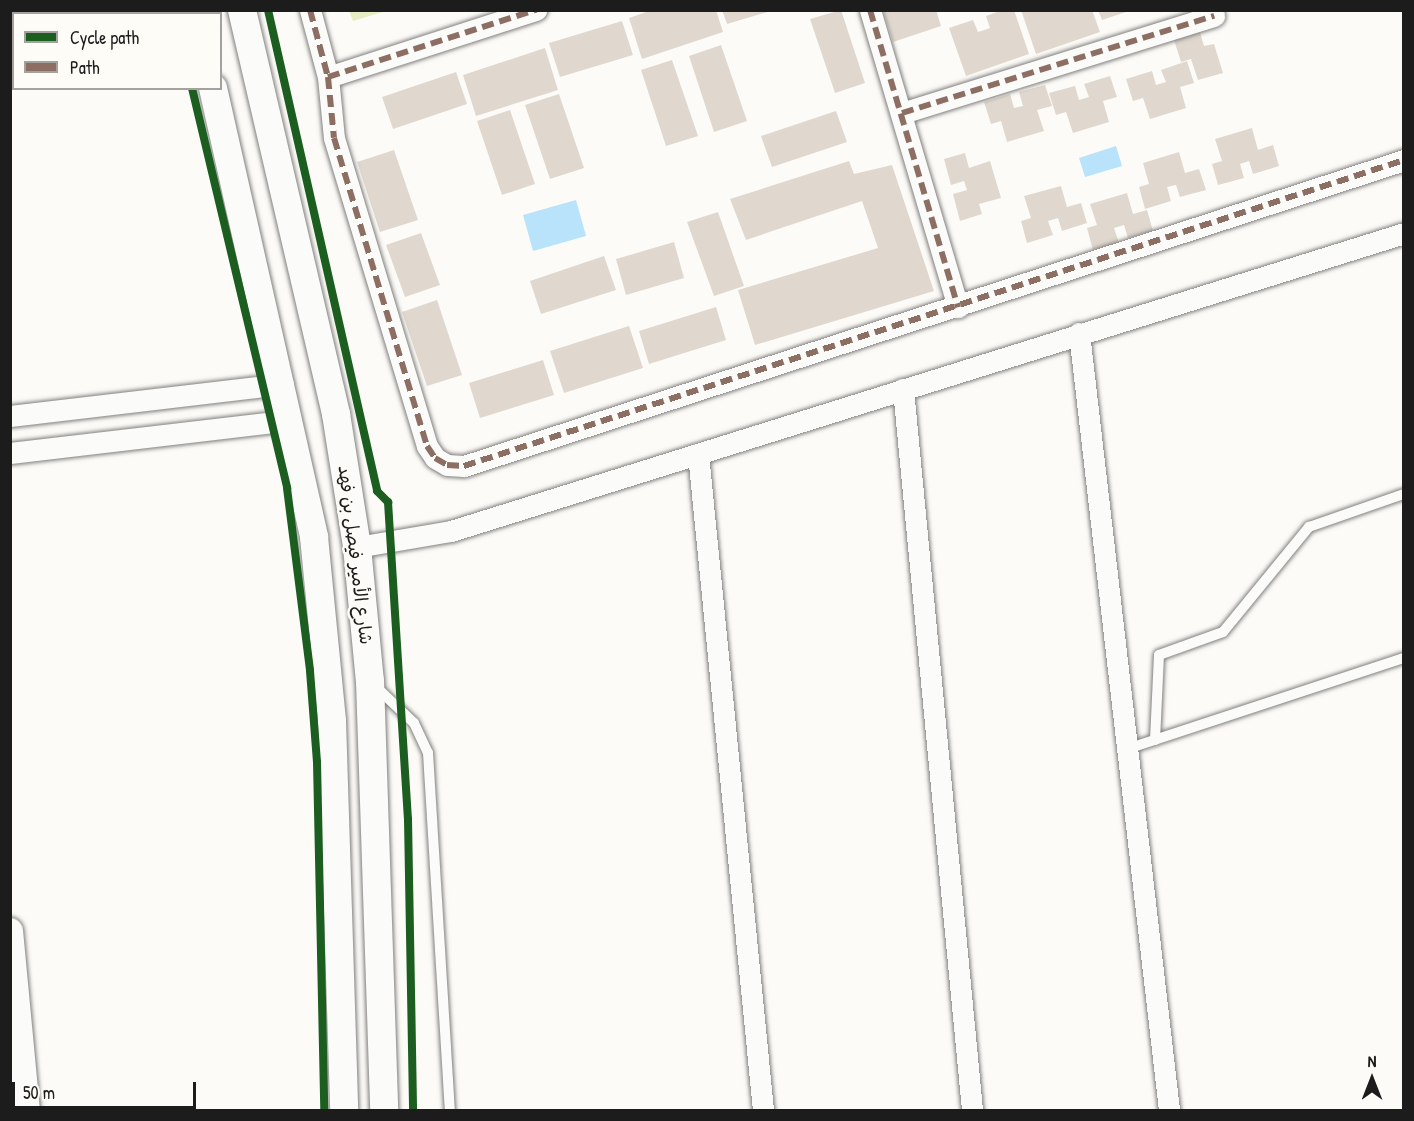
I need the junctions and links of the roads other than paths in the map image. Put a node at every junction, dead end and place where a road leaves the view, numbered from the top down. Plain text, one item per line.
1 (242, 10) edge
2 (309, 10) edge
3 (536, 10) edge
4 (870, 10) edge
5 (1214, 16) dead end
6 (328, 77) junction
7 (213, 90) edge
8 (902, 113) junction
9 (1404, 160) edge
10 (1404, 233) edge
11 (958, 307) junction
12 (1079, 333) junction
13 (282, 384) junction
14 (903, 389) junction
15 (10, 416) edge
16 (290, 420) junction
17 (10, 453) edge
18 (699, 454) junction
19 (1404, 494) edge
20 (357, 547) junction
21 (1404, 657) edge
22 (370, 681) junction
23 (1155, 740) junction
24 (1127, 748) junction
25 (10, 931) edge
26 (14, 1000) edge
27 (27, 1110) edge
28 (344, 1110) edge
29 (384, 1110) edge
30 (450, 1110) edge
31 (763, 1110) edge
32 (972, 1110) edge
33 (1168, 1110) edge

1 - 20 main road, شارع الأمير فيصل بن فهد
2 - 6 street
3 - 6 street
4 - 8 street
5 - 8 street
6 - 11 street
7 - 13 main road
8 - 11 street
9 - 11 street
10 - 12 street
12 - 14 street
12 - 24 street
13 - 15 street
13 - 16 main road
14 - 18 street
14 - 32 street
16 - 17 street
16 - 28 main road
18 - 20 street
18 - 31 street
19 - 23 lane
20 - 22 main road, شارع الأمير فيصل بن فهد
21 - 23 lane
22 - 29 main road, شارع الأمير فيصل بن فهد
22 - 30 lane
23 - 24 lane
24 - 33 street
25 - 26 street
26 - 27 street

